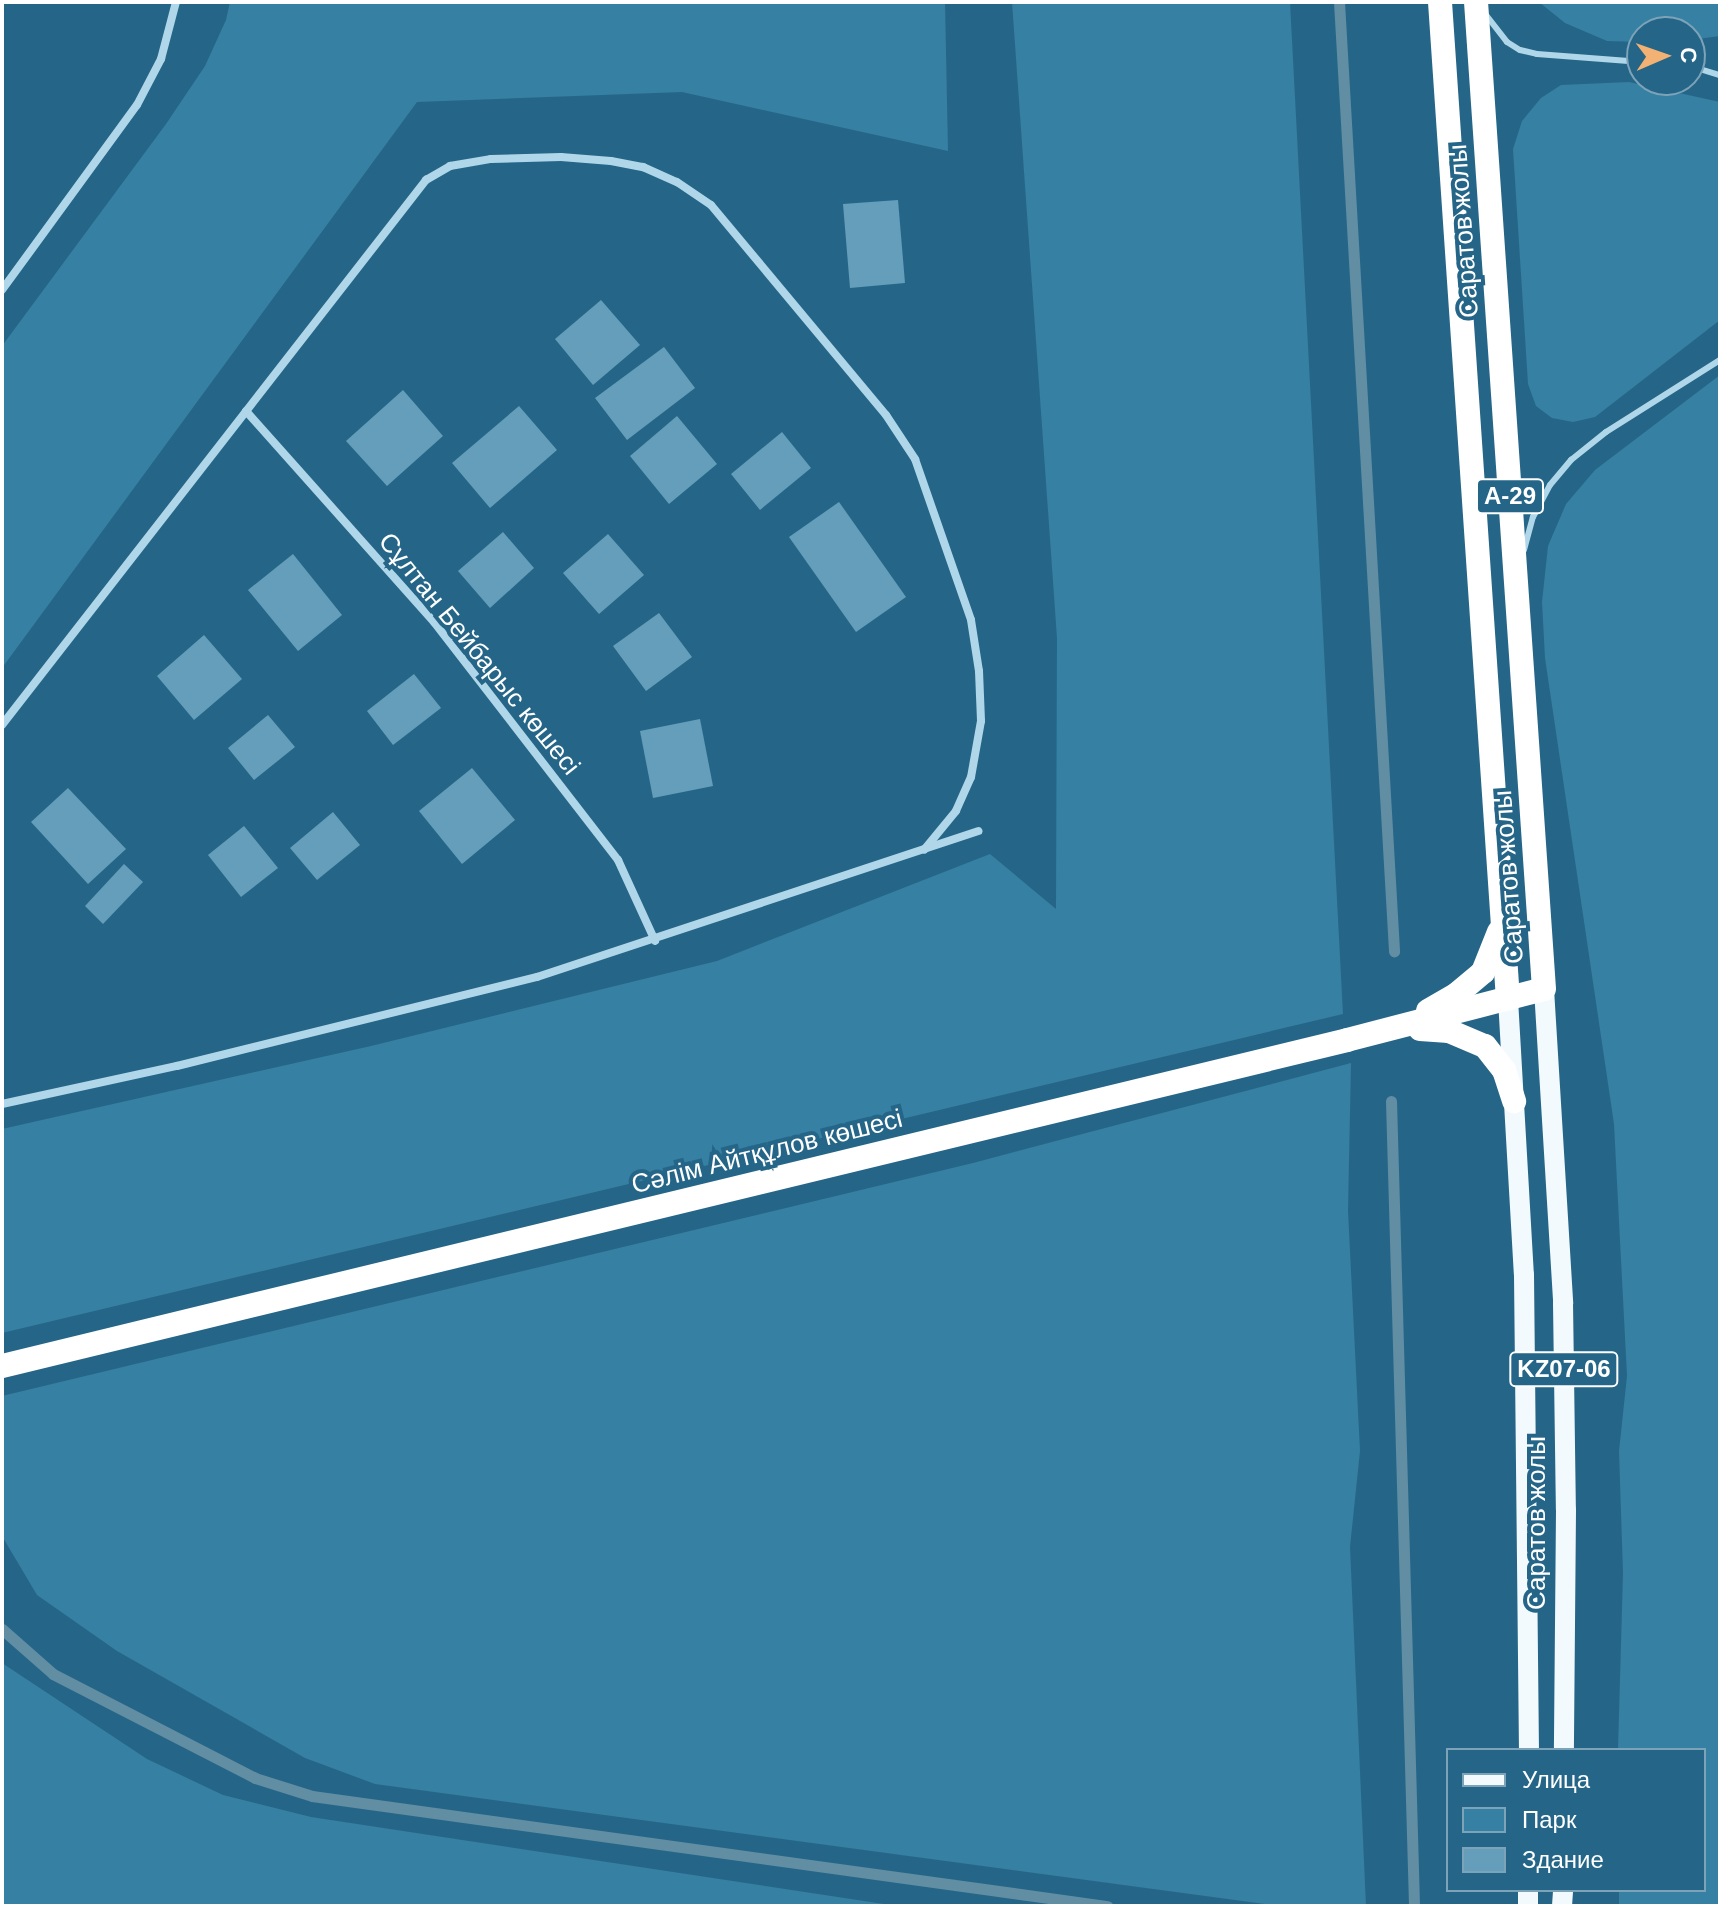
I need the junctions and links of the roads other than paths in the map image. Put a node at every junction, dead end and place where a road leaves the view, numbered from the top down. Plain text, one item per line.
1 (176, 2) edge
2 (1440, 2) edge
3 (1478, 2) edge
4 (1626, 61) edge
5 (2, 290) edge
6 (1720, 360) edge
7 (246, 411) junction
8 (1516, 581) junction
9 (2, 725) edge
10 (979, 831) dead end
11 (924, 850) junction
12 (1501, 900) junction
13 (655, 941) junction
14 (1544, 989) junction
15 (1508, 999) junction
16 (1390, 1029) junction
17 (1514, 1101) junction
18 (2, 1104) edge
19 (2, 1366) edge
20 (1529, 1748) edge
21 (1564, 1748) edge

1 - 5 street
2 - 12 highway, Саратов жолы
3 - 4 lane
3 - 8 highway, Саратов жолы / A-29
6 - 8 lane
7 - 9 street
7 - 11 street
7 - 13 street, Сұлтан Бейбарыс көшесі
8 - 14 highway, Саратов жолы / A-29
10 - 11 street
11 - 13 street
12 - 15 highway, Саратов жолы / KZ07-06
12 - 16 highway
13 - 18 street
14 - 15 highway, Сәлім Айтқұлов көшесі
14 - 21 main road, Саратов жолы / KZ07-06
15 - 16 highway, Сәлім Айтқұлов көшесі
15 - 17 main road, Саратов жолы / KZ07-06
16 - 17 highway
16 - 19 highway, Сәлім Айтқұлов көшесі
17 - 20 main road, Саратов жолы / KZ07-06

